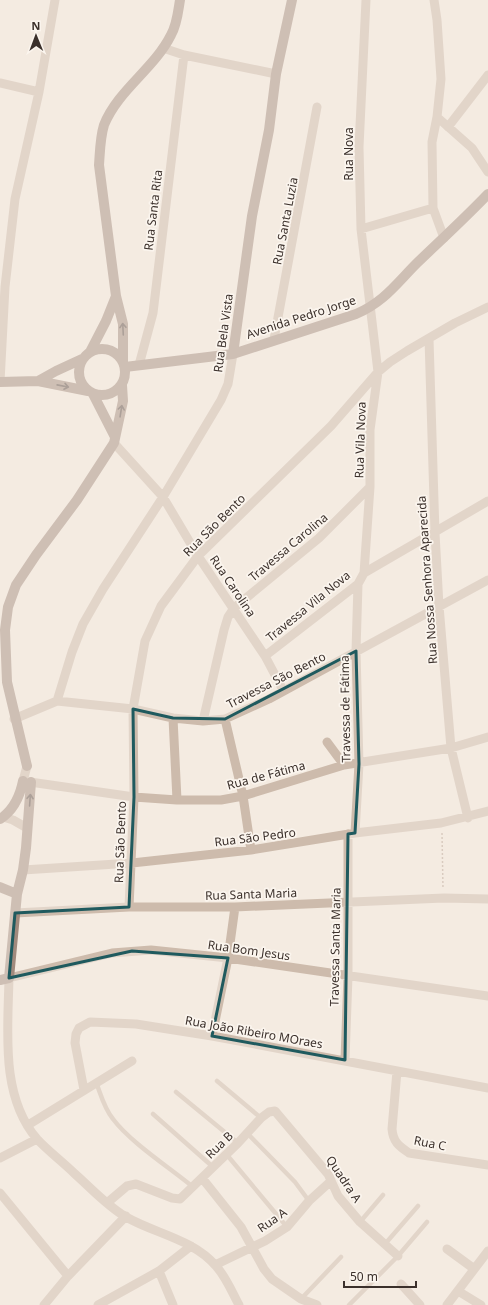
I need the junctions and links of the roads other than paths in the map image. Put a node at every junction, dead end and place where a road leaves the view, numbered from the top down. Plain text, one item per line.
1 (55, 0) edge
2 (180, 0) edge
3 (292, 0) edge
4 (366, 0) edge
5 (434, 0) edge
6 (163, 48) junction
7 (184, 55) junction
8 (276, 74) junction
9 (488, 75) edge
10 (0, 82) edge
11 (39, 92) junction
12 (317, 107) dead end
13 (437, 117) junction
14 (448, 127) junction
15 (488, 172) edge
16 (488, 194) edge
17 (433, 208) junction
18 (361, 229) junction
19 (444, 238) junction
20 (3, 287) edge
21 (116, 296) junction
22 (488, 307) edge
23 (370, 308) junction
24 (274, 339) junction
25 (429, 339) junction
26 (90, 352) junction
27 (234, 354) junction
28 (82, 359) junction
29 (124, 365) junction
30 (139, 365) junction
31 (378, 372) junction
32 (38, 381) junction
33 (0, 382) edge
34 (122, 385) junction
35 (90, 393) junction
36 (115, 440) junction
37 (370, 487) junction
38 (163, 497) junction
39 (488, 501) edge
40 (435, 533) junction
41 (198, 556) junction
42 (364, 573) junction
43 (488, 580) edge
44 (358, 584) junction
45 (439, 606) junction
46 (234, 608) junction
47 (356, 651) junction
48 (265, 656) junction
49 (3, 683) edge
50 (283, 690) junction
51 (57, 701) junction
52 (132, 709) junction
53 (173, 718) junction
54 (14, 719) junction
55 (226, 719) junction
56 (203, 720) junction
57 (488, 737) edge
58 (327, 742) dead end
59 (451, 748) junction
60 (359, 764) junction
61 (344, 765) junction
62 (27, 766) joint
63 (27, 781) junction
64 (243, 796) junction
65 (134, 797) junction
66 (177, 800) junction
67 (488, 811) edge
68 (2, 818) edge
69 (468, 818) junction
70 (28, 828) junction
71 (352, 834) junction
72 (251, 850) junction
73 (132, 862) junction
74 (23, 870) junction
75 (0, 886) edge
76 (17, 894) junction
77 (488, 899) edge
78 (348, 902) junction
79 (129, 907) junction
80 (235, 907) junction
81 (15, 913) junction
82 (228, 958) junction
83 (348, 976) junction
84 (4, 979) edge
85 (488, 996) edge
86 (212, 1036) junction
87 (345, 1060) junction
88 (132, 1061) dead end
89 (397, 1071) junction
90 (217, 1081) dead end
91 (96, 1082) junction
92 (488, 1088) edge
93 (84, 1090) junction
94 (176, 1092) dead end
95 (275, 1111) joint
96 (153, 1114) dead end
97 (261, 1118) junction
98 (28, 1125) junction
99 (248, 1134) junction
100 (37, 1139) junction
101 (238, 1143) junction
102 (227, 1155) junction
103 (0, 1158) edge
104 (488, 1165) edge
105 (213, 1167) junction
106 (202, 1178) junction
107 (331, 1181) junction
108 (193, 1188) junction
109 (0, 1193) edge
110 (383, 1196) dead end
111 (309, 1201) junction
112 (107, 1203) junction
113 (418, 1206) dead end
114 (126, 1216) junction
115 (360, 1222) junction
116 (427, 1222) dead end
117 (287, 1227) junction
118 (385, 1244) junction
119 (191, 1246) junction
120 (252, 1247) junction
121 (447, 1249) dead end
122 (488, 1251) edge
123 (398, 1256) junction
124 (341, 1257) dead end
125 (215, 1265) junction
126 (473, 1268) junction
127 (159, 1271) junction
128 (68, 1276) junction
129 (400, 1284) dead end
130 (458, 1291) junction
131 (301, 1299) junction
132 (44, 1305) edge
133 (98, 1305) edge
134 (173, 1305) edge
135 (239, 1305) edge
136 (317, 1305) edge
137 (349, 1305) edge
138 (420, 1305) edge
139 (447, 1305) edge
140 (481, 1305) edge

1 - 11 street
2 - 6 street
3 - 8 street, Rua Bela Vista
4 - 18 street, Rua Nova
5 - 13 street
6 - 7 street
6 - 21 street
7 - 8 street
7 - 30 street, Rua Santa Rita
8 - 27 street, Rua Bela Vista
9 - 14 street
10 - 11 street
11 - 20 street
12 - 24 street, Rua Santa Luzia
13 - 14 street
13 - 17 street
14 - 15 street
16 - 19 street, Avenida Pedro Jorge
17 - 18 street
17 - 19 street
18 - 23 street, Rua Nova
19 - 23 street, Avenida Pedro Jorge
20 - 33 street
21 - 26 street
29 -> 21 street
22 - 25 street, Rua São Bento
23 - 24 street, Avenida Pedro Jorge
23 - 31 street, Rua Vila Nova
24 - 27 street, Avenida Pedro Jorge
25 - 31 street, Rua São Bento
25 - 40 street, Rua Nossa Senhora Aparecida
26 - 28 street
26 - 29 street
27 - 30 street, Avenida Pedro Jorge
27 - 38 street, Rua Bela Vista
28 - 32 street
28 - 35 street
29 - 30 street, Avenida Pedro Jorge
29 - 34 street
31 - 37 street, Rua Vila Nova
31 - 41 street, Rua São Bento
32 - 33 street
32 -> 35 street
34 - 35 street
36 -> 34 street
35 - 36 street
36 - 38 street, Rua Carolina
36 - 49 street
37 - 42 street, Rua Vila Nova
37 - 46 street, Travessa Carolina
38 - 41 street, Rua Carolina
38 - 51 street, Rua Bela Vista
39 - 40 street, Travessa Vila Nova
40 - 42 street, Travessa Vila Nova
40 - 45 street, Rua Nossa Senhora Aparecida
41 - 46 street, Rua Carolina
41 - 52 street, Rua São Bento
42 - 44 street, Travessa Vila Nova
43 - 45 street, Travessa São Bento
44 - 47 street, Travessa de Fátima
44 - 48 street, Travessa Vila Nova
45 - 47 street, Travessa São Bento
45 - 59 street, Rua Nossa Senhora Aparecida
46 - 48 street, Rua Carolina
46 - 56 street, Travessa Carolina
47 - 50 street, Travessa São Bento
47 - 60 street, Travessa de Fátima
48 - 50 street, Rua Carolina
49 - 54 street
50 - 55 street, Travessa São Bento
51 - 52 street, Travessa São Bento
51 - 54 street
52 - 53 street, Travessa São Bento
52 - 65 street, Rua São Bento
53 - 56 street, Travessa São Bento
53 - 66 street
54 - 62 street
55 - 56 street, Travessa São Bento
55 - 64 street
57 - 59 street, Rua de Fátima
58 - 61 street
59 - 60 street, Rua de Fátima
59 - 69 street, Rua Nossa Senhora Aparecida
60 - 61 street, Rua de Fátima
60 - 71 street, Travessa de Fátima
61 - 64 street, Rua de Fátima
62 - 63 street
63 - 65 street, Rua de Fátima
63 - 68 street
70 -> 63 street
64 - 66 street, Rua de Fátima
64 - 72 street
65 - 66 street, Rua de Fátima
65 - 73 street, Rua São Bento
67 - 69 street, Rua São Pedro
68 - 70 street
69 - 71 street, Rua São Pedro
70 - 74 street
71 - 72 street, Rua São Pedro
71 - 78 street, Travessa Santa Maria
72 - 73 street, Rua São Pedro
73 - 74 street, Rua São Pedro
73 - 79 street, Rua São Bento
74 - 76 street
75 - 76 street
76 - 81 street
77 - 78 street, Rua Santa Maria
78 - 80 street, Rua Santa Maria
78 - 83 street, Travessa Santa Maria
79 - 80 street, Rua Santa Maria
79 - 81 street, Rua Santa Maria
80 - 82 street
81 - 84 street
82 - 83 street, Rua Bom Jesus
82 - 84 street, Rua Bom Jesus
82 - 86 street
83 - 85 street, Rua Bom Jesus
83 - 87 street, Travessa Santa Maria
84 - 98 street
86 - 87 street, Rua João Ribeiro MOraes
86 - 93 street, Rua João Ribeiro MOraes
87 - 89 street, Rua João Ribeiro MOraes
88 - 91 street
89 - 92 street, Rua João Ribeiro MOraes
89 - 104 street, Rua C
90 - 97 lane
91 - 93 street
91 - 108 lane
93 - 98 street
94 - 101 lane
95 - 97 street, Rua B
95 - 107 street, Quadra A
96 - 105 lane
97 - 99 street, Rua B
98 - 100 street
99 - 101 street, Rua B
99 - 111 lane
100 - 103 street
100 - 112 street
101 - 102 street, Rua B
102 - 105 street, Rua B
102 - 117 lane
105 - 106 street, Rua B
106 - 108 street, Rua B
106 - 120 street
107 - 111 street, Rua A
107 - 115 street, Quadra A
108 - 112 street, Rua B
109 - 128 street
110 - 115 lane
111 - 117 street, Rua A
112 - 114 street
113 - 118 lane
114 - 119 street
114 - 128 street
115 - 118 street, Quadra A
116 - 123 lane
117 - 120 street, Rua A
118 - 123 street, Quadra A
119 - 125 street
119 - 127 street
120 - 125 street, Rua A
120 - 131 street
121 - 126 street
122 - 126 street
123 - 137 lane
124 - 131 lane
125 - 135 street
126 - 130 street
127 - 133 street
127 - 134 street
128 - 132 street
129 - 138 street
130 - 139 street
130 - 140 street
131 - 136 street

